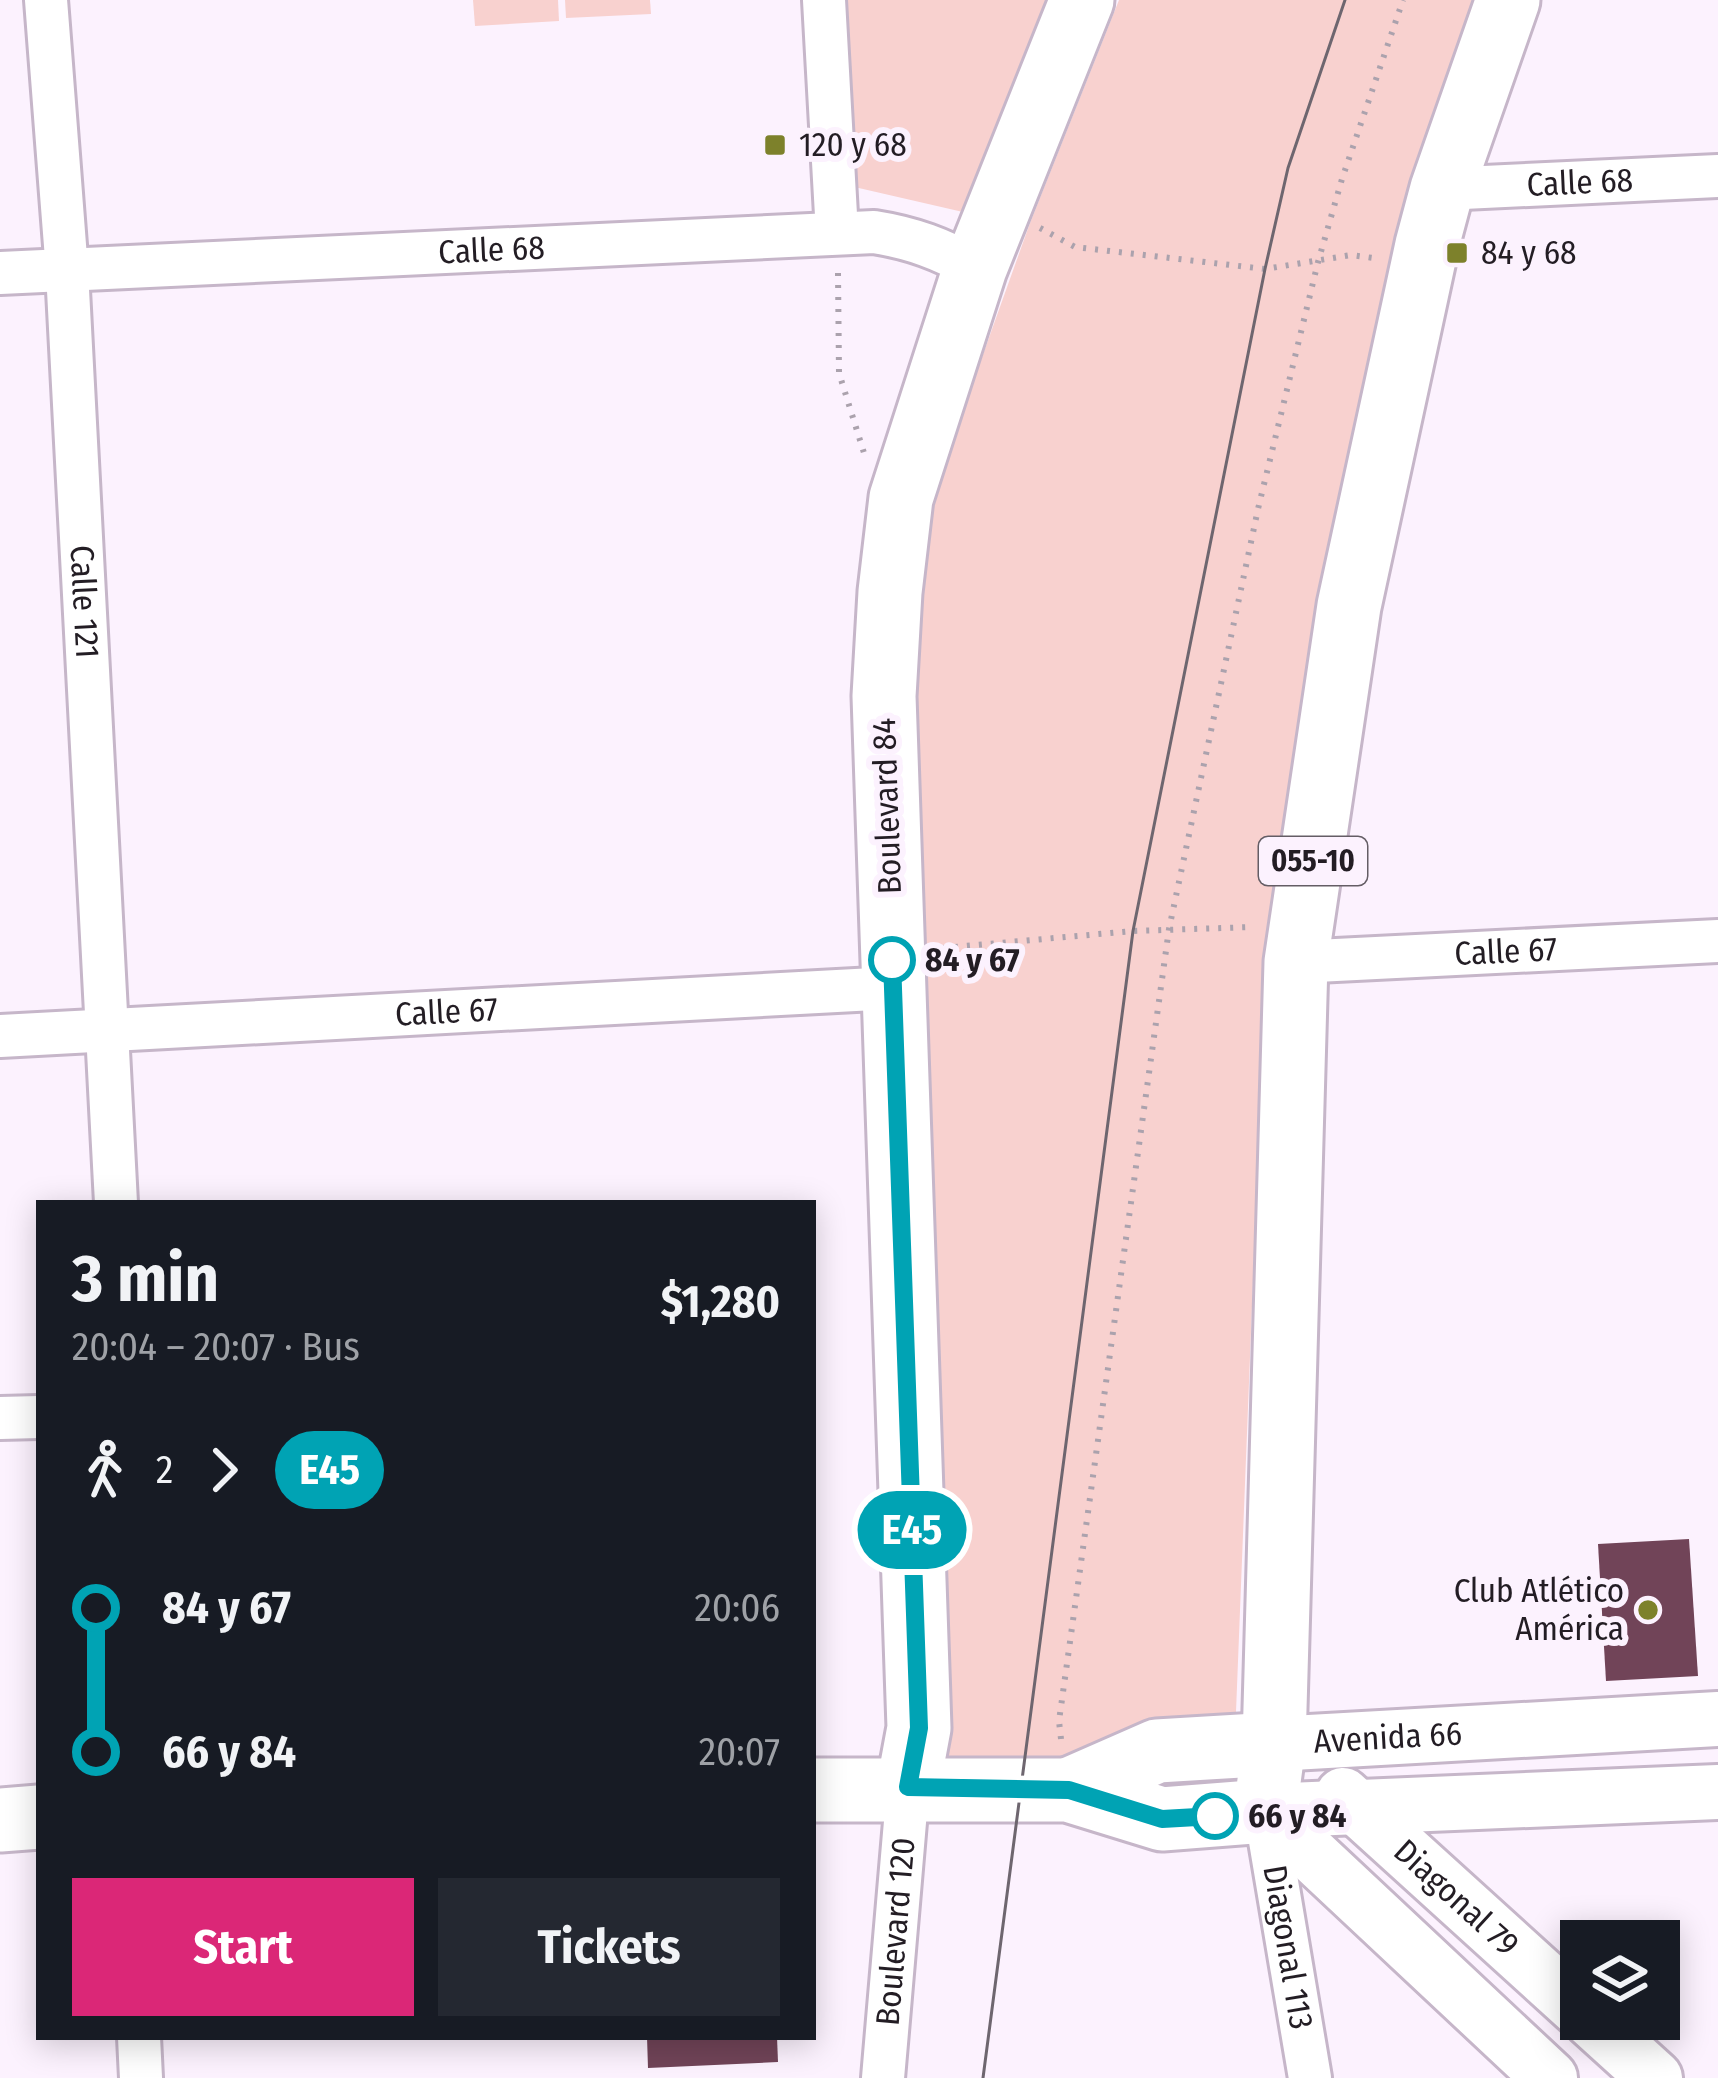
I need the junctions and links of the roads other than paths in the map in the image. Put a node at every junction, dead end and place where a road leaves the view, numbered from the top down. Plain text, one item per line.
1 (46, 0) edge
2 (824, 0) edge
3 (1082, 0) edge
4 (1508, 0) edge
5 (1718, 176) edge
6 (1442, 189) junction
7 (837, 233) junction
8 (986, 244) junction
9 (67, 271) junction
10 (0, 273) edge
11 (1718, 941) edge
12 (1300, 944) junction
13 (892, 970) junction
14 (105, 1030) junction
15 (0, 1036) edge
16 (116, 1200) edge
17 (36, 1417) edge
18 (0, 1418) edge
19 (1718, 1719) edge
20 (1274, 1744) junction
21 (908, 1787) junction
22 (816, 1790) edge
23 (1069, 1790) junction
24 (1718, 1792) edge
25 (1360, 1810) junction
26 (1265, 1811) junction
27 (36, 1817) edge
28 (0, 1820) edge
29 (1560, 1992) edge
30 (139, 2040) edge
31 (1613, 2040) edge
32 (141, 2078) edge
33 (883, 2078) edge
34 (1310, 2078) edge
35 (1550, 2078) edge
36 (1654, 2078) edge

1 - 9 street, Calle 121
2 - 7 street
3 - 8 highway, Boulevard 84
4 - 6 highway, 055-10
5 - 6 street, Calle 68
6 - 12 highway, 055-10
7 - 8 street, Calle 68
7 - 9 street, Calle 68
8 - 13 highway, Boulevard 84
9 - 10 street, Calle 68
9 - 14 street, Calle 121
11 - 12 street, Calle 67
12 - 20 highway, 055-10
13 - 14 street, Calle 67
13 - 21 highway, Boulevard 84
14 - 15 street, Calle 67
14 - 16 street, Calle 121
17 - 18 street
19 - 20 main road, Avenida 66
20 - 23 highway, Avenida 66
20 - 25 main road, Diagonal 79
20 - 26 highway, Diagonal 113
21 - 22 highway, Avenida 66
21 - 23 highway, Avenida 66
21 - 33 street, Boulevard 120
23 - 26 highway, Avenida 66
24 - 25 main road, Avenida 66
25 - 26 main road, Avenida 66
25 - 29 main road, Diagonal 79
26 - 34 street, Diagonal 113
26 - 35 main road, Diagonal 79
27 - 28 highway
30 - 32 street
31 - 36 main road

